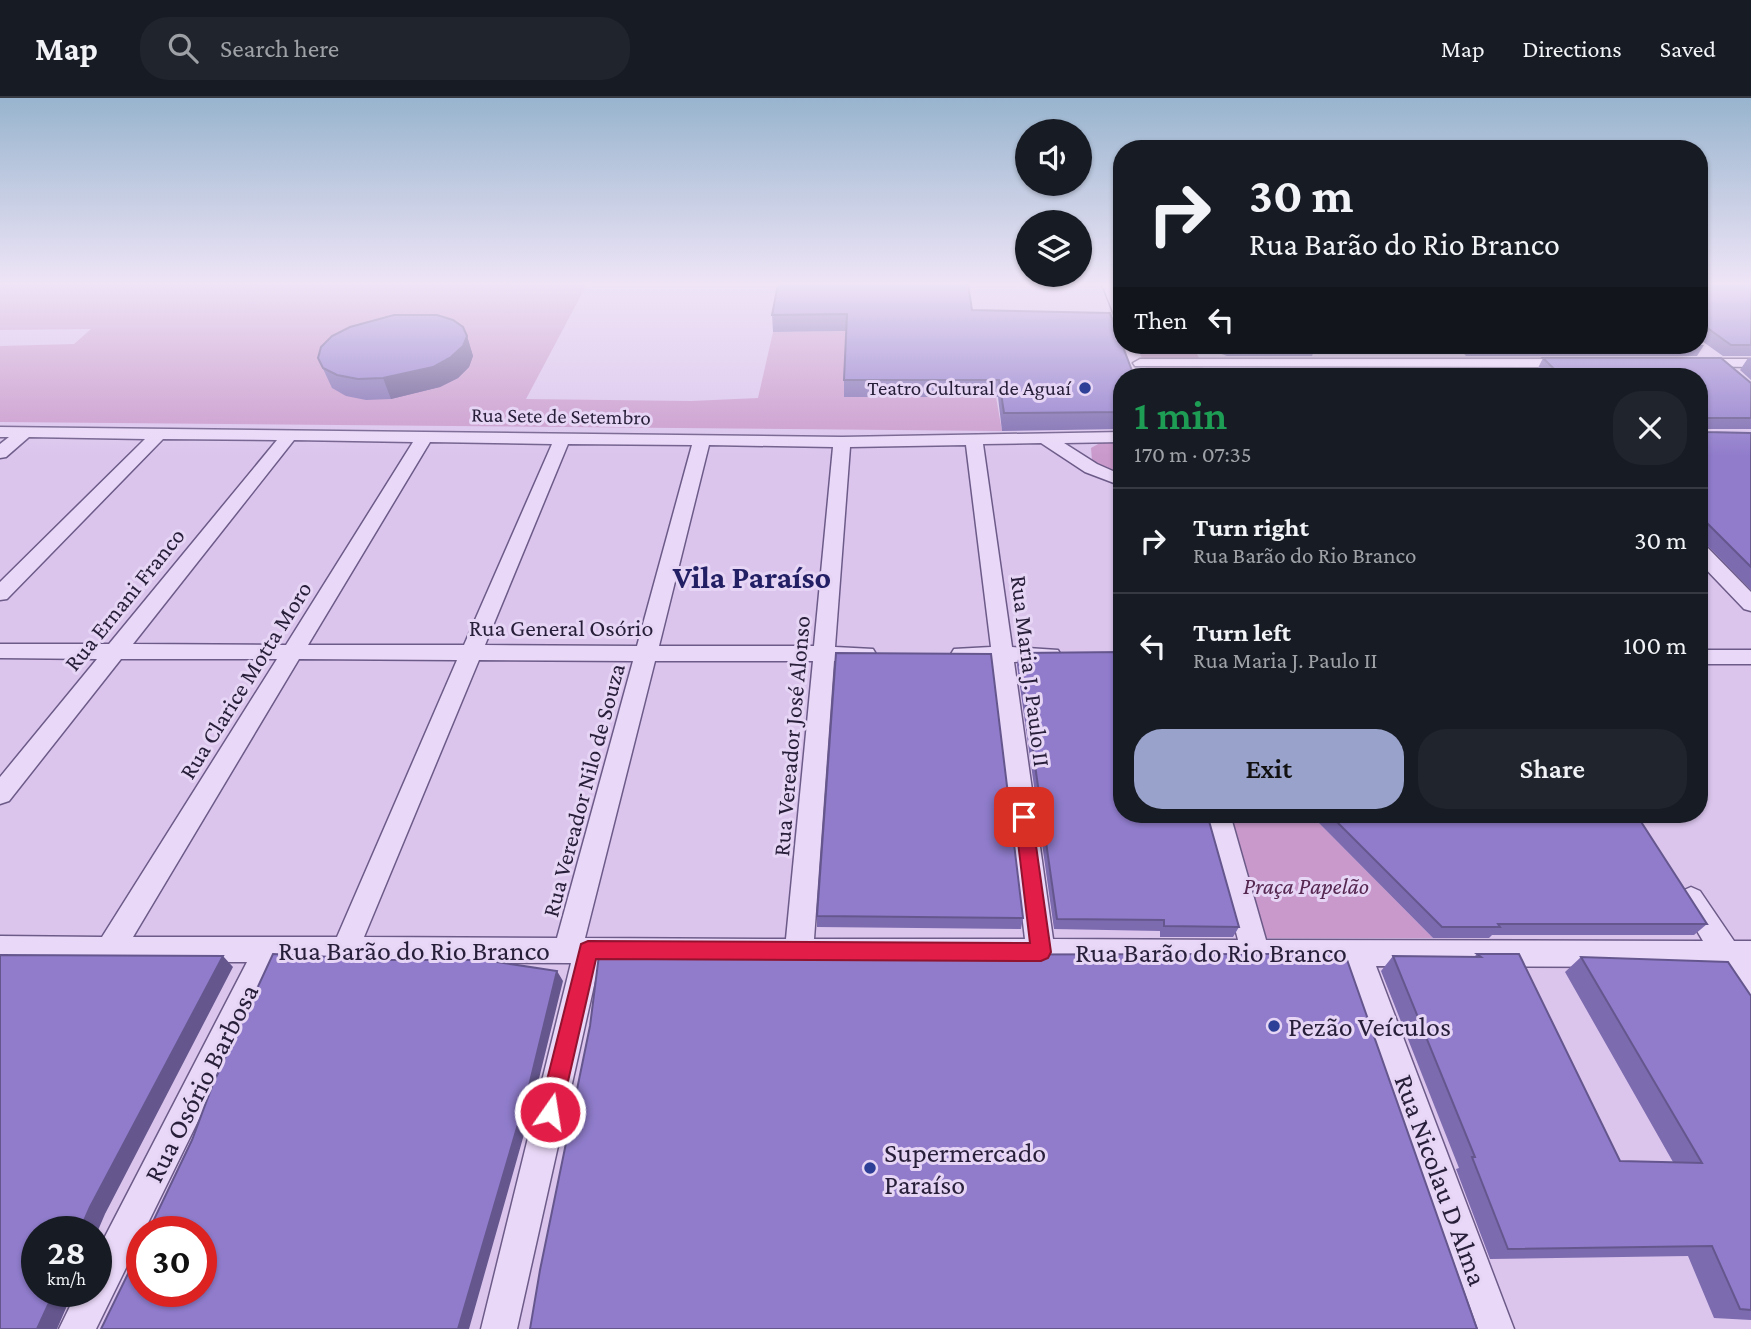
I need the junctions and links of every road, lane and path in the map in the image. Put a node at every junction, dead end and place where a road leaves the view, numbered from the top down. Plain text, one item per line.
1 (1450, 354) edge
2 (1707, 354) edge
3 (1458, 363) junction
4 (1522, 363) junction
5 (1592, 363) edge
6 (1676, 363) edge
7 (1718, 363) junction
8 (1751, 363) edge
9 (1280, 368) edge
10 (1527, 368) edge
11 (1734, 376) edge
12 (0, 432) edge
13 (24, 433) junction
14 (159, 434) junction
15 (289, 436) junction
16 (424, 438) junction
17 (1113, 438) edge
18 (562, 439) junction
19 (974, 439) junction
20 (1046, 439) junction
21 (1090, 439) junction
22 (702, 441) junction
23 (842, 442) junction
24 (0, 453) edge
25 (1091, 468) junction
26 (1113, 477) edge
27 (1708, 559) edge
28 (0, 594) edge
29 (1751, 604) edge
30 (0, 651) edge
31 (116, 651) junction
32 (293, 652) junction
33 (472, 653) junction
34 (646, 653) junction
35 (824, 654) junction
36 (893, 654) edge
37 (948, 654) edge
38 (1003, 654) junction
39 (1069, 655) edge
40 (1708, 657) edge
41 (1751, 657) edge
42 (0, 794) edge
43 (1220, 823) edge
44 (1681, 884) edge
45 (0, 949) edge
46 (110, 949) junction
47 (268, 949) junction
48 (345, 950) junction
49 (578, 950) junction
50 (799, 951) junction
51 (1041, 952) junction
52 (1255, 952) junction
53 (1357, 953) junction
54 (1739, 954) edge
55 (1751, 992) edge
56 (112, 1259) edge
57 (88, 1307) edge
58 (77, 1329) edge
59 (499, 1329) edge
60 (1496, 1329) edge

1 - 3 street
2 - 7 street
3 - 4 street
3 - 9 street
4 - 5 street
4 - 10 street
6 - 7 street
7 - 8 street
7 - 11 street
12 - 13 street, Rua Sete de Setembro
13 - 14 street, Rua Sete de Setembro
13 - 24 street
14 - 15 street, Rua Sete de Setembro
14 - 28 street
15 - 16 street, Rua Sete de Setembro
15 - 31 street, Rua Ernani Franco
16 - 18 street, Rua Sete de Setembro
16 - 32 street, Rua Clarice Motta Moro
17 - 21 street, Rua Sete de Setembro
18 - 22 street, Rua Sete de Setembro
18 - 33 street
19 - 20 street, Rua Sete de Setembro
19 - 23 street, Rua Sete de Setembro
19 - 38 street, Rua Maria J. Paulo II
20 - 21 street, Rua Sete de Setembro
20 - 25 street
21 - 25 street
22 - 23 street, Rua Sete de Setembro
22 - 34 street, Rua Vereador Nilo de Souza
23 - 35 street, Rua Vereador José Alonso
25 - 26 street
27 - 29 street
30 - 31 street, Rua General Osório
31 - 32 street, Rua General Osório
31 - 42 street, Rua Ernani Franco
32 - 33 street, Rua General Osório
32 - 46 street, Rua Clarice Motta Moro
33 - 34 street, Rua General Osório
33 - 48 street
34 - 35 street, Rua General Osório
34 - 49 street, Rua Vereador Nilo de Souza
35 - 36 street, Rua General Osório
35 - 50 street, Rua Vereador José Alonso
37 - 38 street
38 - 39 street
38 - 51 street, Rua Maria J. Paulo II
40 - 41 street
43 - 52 street
44 - 54 street
45 - 46 street, Rua Barão do Rio Branco
46 - 47 street, Rua Barão do Rio Branco
47 - 48 street, Rua Barão do Rio Branco
47 - 56 street, Rua Osório Barbosa
48 - 49 street, Rua Barão do Rio Branco
49 - 50 street, Rua Barão do Rio Branco
49 - 59 street, Rua Vereador Nilo de Souza
50 - 51 street, Rua Barão do Rio Branco
51 - 52 street, Rua Barão do Rio Branco
52 - 53 street, Rua Barão do Rio Branco
53 - 54 street, Rua Barão do Rio Branco
53 - 60 street, Rua Nicolau D Alma
54 - 55 street
57 - 58 street, Rua Osório Barbosa

